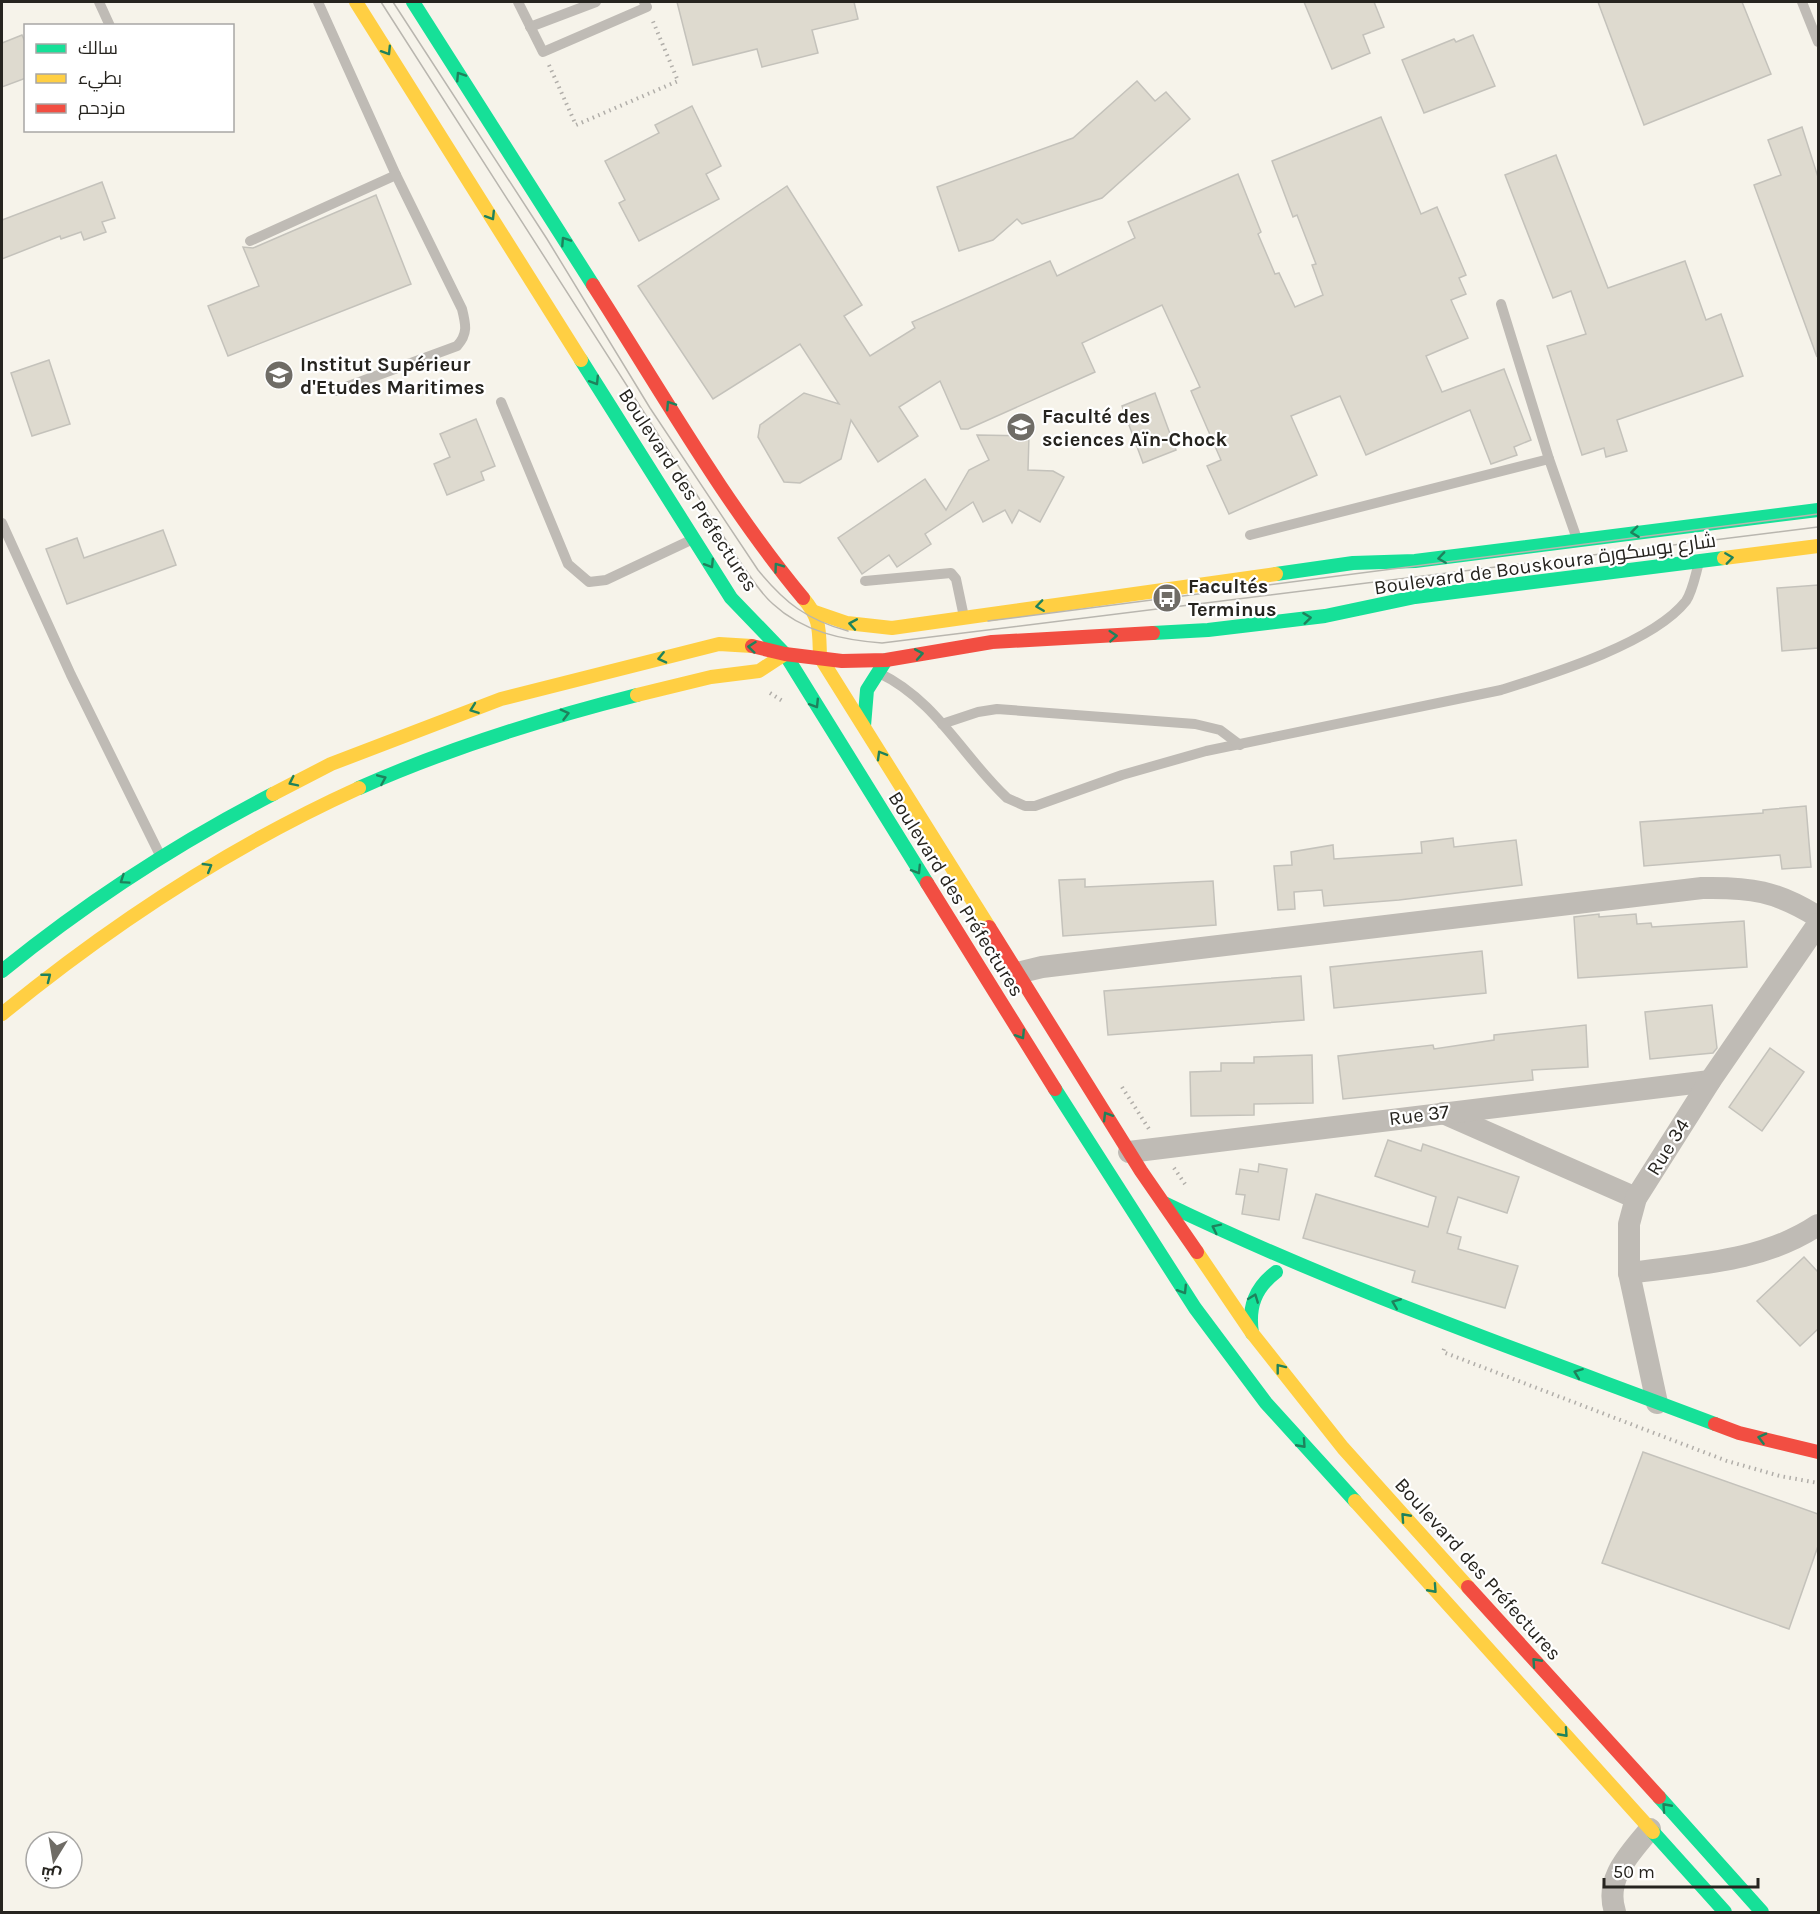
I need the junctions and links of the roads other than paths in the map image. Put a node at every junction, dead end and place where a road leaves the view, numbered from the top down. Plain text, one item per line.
1 (99, 2) edge
2 (318, 2) edge
3 (356, 2) edge
4 (413, 2) edge
5 (518, 2) edge
6 (596, 2) edge
7 (1802, 2) edge
8 (645, 4) edge
9 (109, 24) edge
10 (530, 27) junction
11 (1818, 42) edge
12 (396, 175) junction
13 (250, 241) dead end
14 (1501, 304) dead end
15 (336, 391) dead end
16 (501, 402) dead end
17 (1549, 459) junction
18 (1818, 510) edge
19 (2, 523) edge
20 (1250, 535) dead end
21 (694, 539) junction
22 (1577, 539) junction
23 (1818, 546) edge
24 (1700, 562) junction
25 (865, 581) dead end
26 (731, 598) junction
27 (815, 612) junction
28 (964, 617) junction
29 (719, 644) junction
30 (784, 654) junction
31 (820, 657) junction
32 (886, 660) junction
33 (876, 672) junction
34 (942, 724) junction
35 (864, 726) junction
36 (1240, 744) junction
37 (161, 856) junction
38 (1818, 916) edge
39 (1818, 924) edge
40 (2, 970) edge
41 (1017, 973) junction
42 (2, 1014) edge
43 (1710, 1081) junction
44 (1442, 1112) junction
45 (1129, 1152) junction
46 (1636, 1198) junction
47 (1161, 1201) junction
48 (1129, 1205) junction
49 (1818, 1225) edge
50 (1185, 1235) junction
51 (1152, 1240) junction
52 (1206, 1243) dead end
53 (1256, 1264) dead end
54 (1629, 1273) junction
55 (1252, 1333) junction
56 (1657, 1403) junction
57 (1818, 1452) edge
58 (1681, 1823) junction
59 (1656, 1835) junction
60 (1615, 1912) edge
61 (1725, 1912) edge
62 (1762, 1912) edge

1 - 9 lane
2 - 12 lane
3 -> 21 street, Boulevard des Préfectures
27 -> 4 street, Boulevard des Préfectures
5 - 10 lane
6 - 10 lane
7 - 11 lane
8 - 10 lane
12 - 13 lane
12 - 15 lane
14 - 17 lane
16 - 21 lane
17 - 20 lane
17 - 22 lane
18 -> 22 street, Boulevard de Bouskoura شارع بوسكورة
19 - 37 lane
21 -> 26 street, Boulevard des Préfectures
22 -> 28 street, Boulevard de Bouskoura شارع بوسكورة
24 -> 23 street, Boulevard de Bouskoura شارع بوسكورة
32 -> 24 street, Boulevard de Bouskoura شارع بوسكورة
24 - 36 lane
25 - 28 lane
26 - 29 street
26 - 30 street, Boulevard des Préfectures
28 -> 27 street, Boulevard de Bouskoura شارع بوسكورة
27 - 31 street
30 -> 29 street, Boulevard de Bouskoura شارع بوسكورة
29 -> 37 street
30 - 31 street, Boulevard de Bouskoura شارع بوسكورة
42 -> 30 street
30 -> 48 street, Boulevard des Préfectures
31 - 32 street, Boulevard de Bouskoura شارع بوسكورة
31 - 35 street, Boulevard des Préfectures
32 - 33 street
33 - 34 lane
33 - 35 street
34 - 36 lane
34 - 36 lane
41 -> 35 street, Boulevard des Préfectures
37 -> 40 street
38 - 41 street
39 - 43 street, Rue 34
45 -> 41 street, Boulevard des Préfectures
43 - 44 street, Rue 37
43 - 46 street, Rue 34
44 - 45 street, Rue 37
44 - 46 street
45 - 47 street, Boulevard des Préfectures
46 - 54 street, Rue 34
47 - 48 street
47 - 50 street, Boulevard des Préfectures
56 -> 47 street
48 - 51 street, Boulevard des Préfectures
49 - 54 street
50 - 51 street
50 - 52 street
50 - 55 street, Boulevard des Préfectures
51 -> 59 street, Boulevard des Préfectures
55 -> 53 street
54 - 56 street, Rue 34
58 -> 55 street, Boulevard des Préfectures
57 -> 56 street
58 - 59 street
58 - 62 street, Boulevard des Préfectures
59 - 60 street
59 - 61 street, Boulevard des Préfectures

